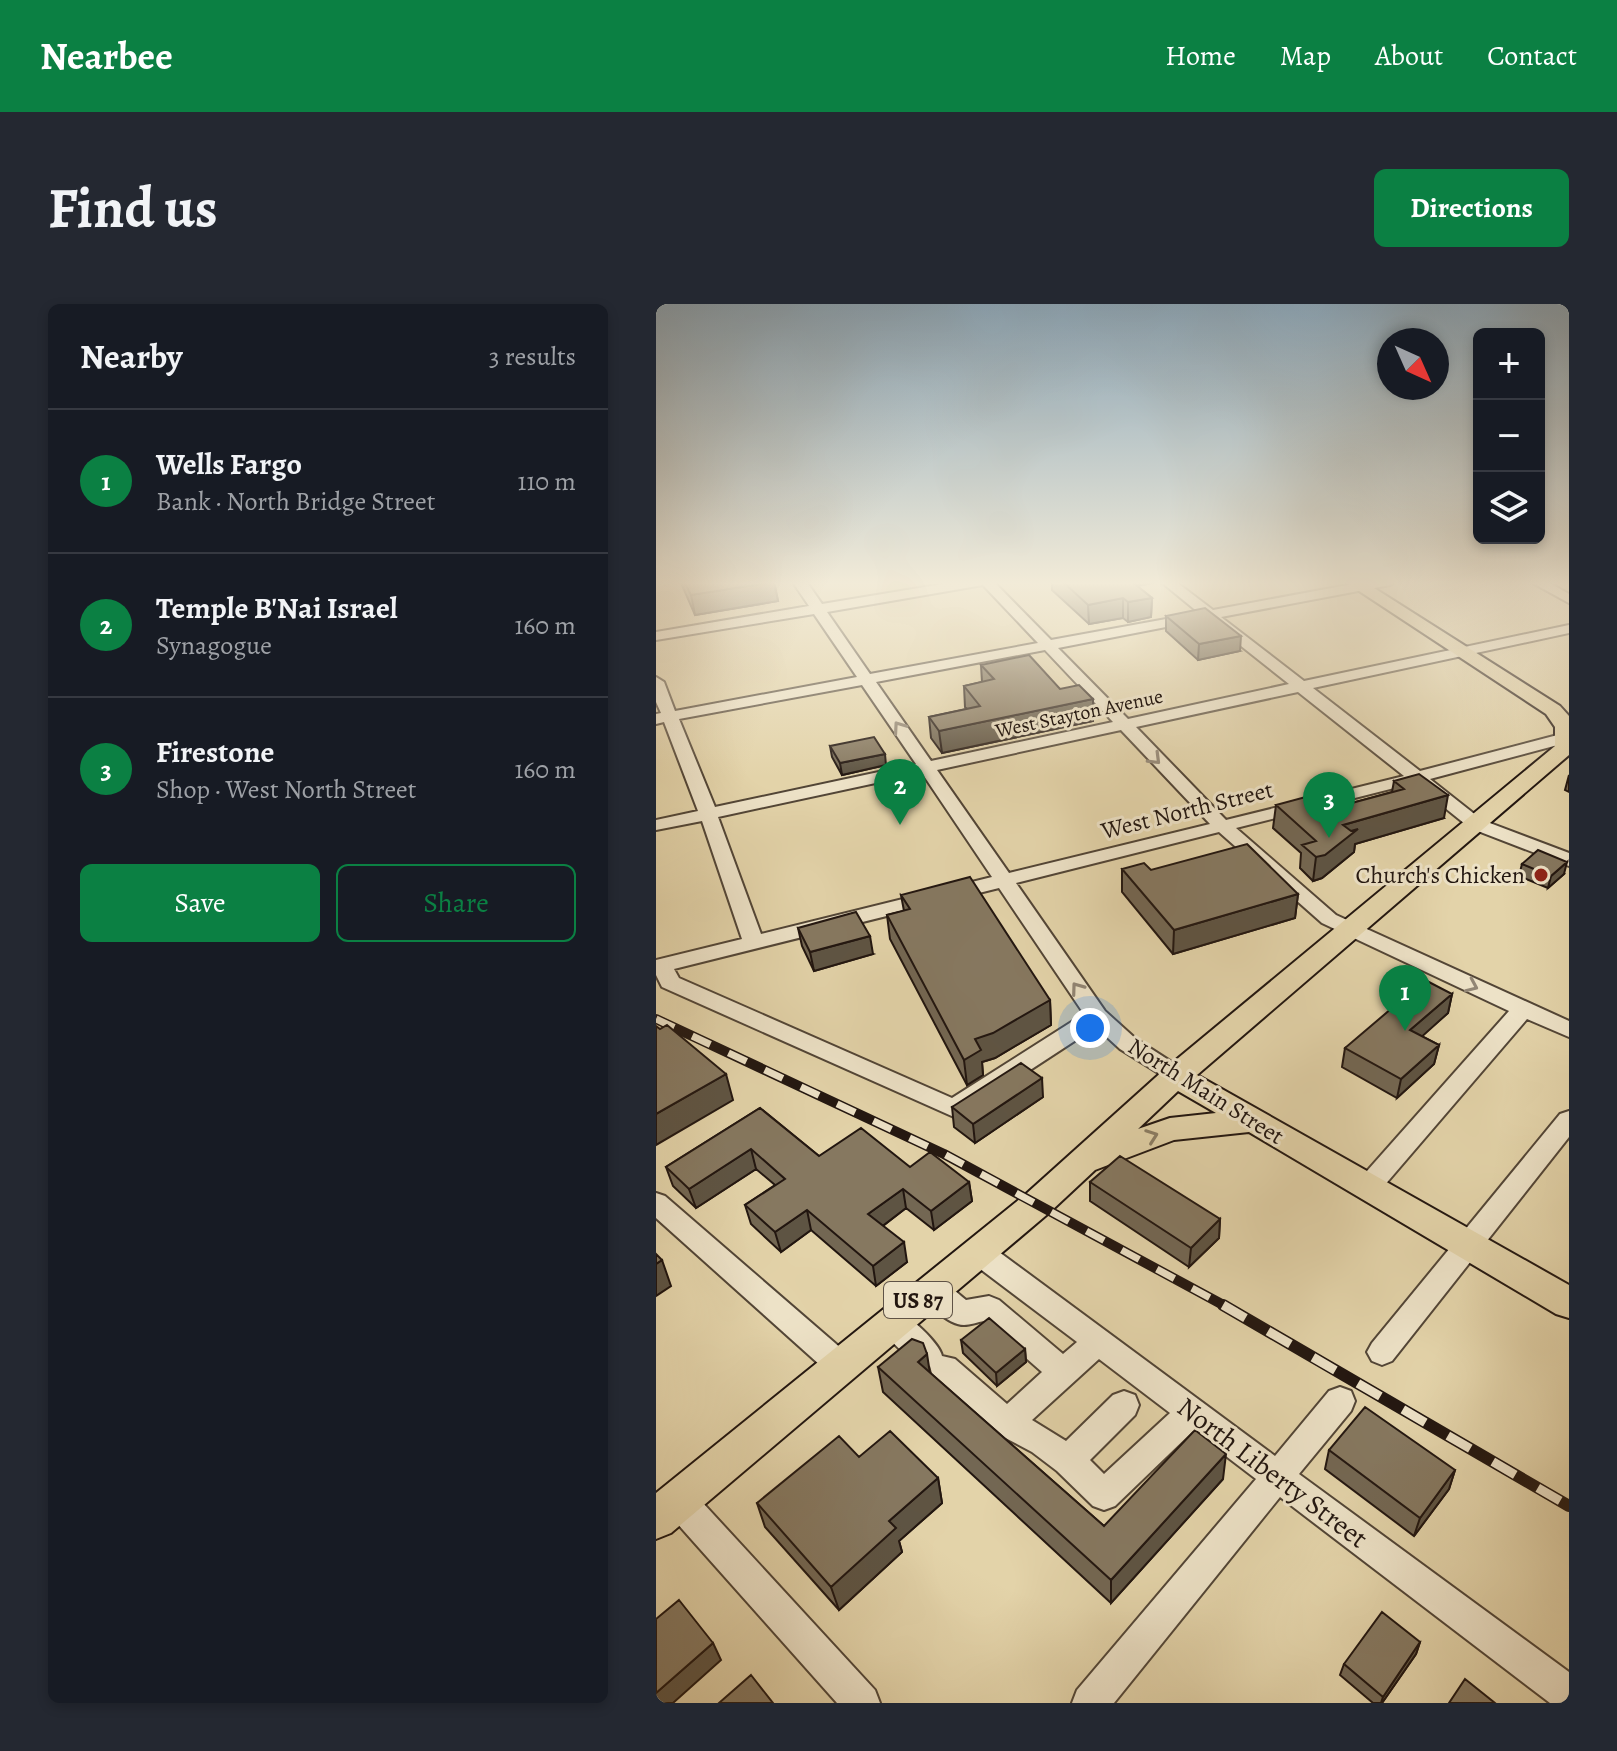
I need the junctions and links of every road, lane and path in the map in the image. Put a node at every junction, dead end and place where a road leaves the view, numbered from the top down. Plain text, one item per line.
1 (844, 646) edge
2 (1040, 646) edge
3 (1048, 646) edge
4 (1251, 646) edge
5 (1453, 646) edge
6 (1489, 646) edge
7 (1462, 652) junction
8 (866, 678) junction
9 (656, 682) edge
10 (1302, 687) junction
11 (663, 718) edge
12 (1121, 725) junction
13 (1569, 737) edge
14 (926, 766) junction
15 (1415, 778) junction
16 (708, 813) junction
17 (1476, 824) junction
18 (656, 825) edge
19 (1222, 826) junction
20 (1569, 860) edge
21 (1002, 880) junction
22 (1350, 930) junction
23 (754, 943) junction
24 (659, 966) edge
25 (1523, 1009) junction
26 (1097, 1016) junction
27 (1569, 1030) edge
28 (1176, 1076) junction
29 (1569, 1120) edge
30 (1250, 1121) junction
31 (1079, 1164) junction
32 (1368, 1187) junction
33 (656, 1203) edge
34 (1466, 1244) junction
35 (977, 1251) junction
36 (931, 1289) junction
37 (1569, 1303) edge
38 (892, 1322) junction
39 (1098, 1341) junction
40 (1382, 1352) dead end
41 (840, 1365) junction
42 (1063, 1372) junction
43 (1340, 1401) dead end
44 (1124, 1405) dead end
45 (1192, 1412) junction
46 (1007, 1423) junction
47 (1068, 1461) junction
48 (1279, 1476) junction
49 (667, 1510) edge
50 (1569, 1695) edge
51 (862, 1703) edge
52 (1090, 1703) edge

1 - 8 street, North Main Street
2 - 8 street
3 - 12 street
4 - 10 street
5 - 7 main road
6 - 7 street, West Stayton Avenue
7 - 10 street, West Stayton Avenue
7 - 13 main road
8 - 11 street
14 -> 8 street, North Main Street
9 - 11 street
10 - 12 street, West Stayton Avenue
10 - 15 street
11 - 16 street
12 - 14 street, West Stayton Avenue
12 -> 19 street
13 - 15 street, West North Street
13 - 17 main road
14 - 16 street, West Stayton Avenue
14 - 21 street, North Main Street
15 - 17 street
15 - 19 street, West North Street
16 - 18 street, West Stayton Avenue
16 - 23 street
17 - 20 street
17 - 22 main road
19 - 21 street, West North Street
19 - 22 street
21 - 23 street, West North Street
26 -> 21 street, North Main Street
22 -> 25 street
22 - 28 main road
23 - 24 street, West North Street
24 - 26 street
25 - 27 street
25 - 32 street
26 - 28 street, North Main Street
28 - 30 main road, North Main Street
28 - 31 main road, US 87
29 - 34 street
31 -> 30 main road
30 - 32 main road, North Main Street
31 - 35 main road, US 87
32 - 34 main road, North Main Street
33 - 41 street
34 - 37 main road, North Main Street
34 - 40 street
35 - 36 main road, US 87
35 - 39 street, North Liberty Street
36 - 38 main road, US 87
36 - 42 street
38 - 41 main road, US 87
38 - 46 street
39 - 42 street
39 - 45 street, North Liberty Street
41 - 49 main road, US 87
42 - 46 street
43 - 48 street
44 - 47 street
45 - 47 street
45 - 48 street, North Liberty Street
46 - 47 street
48 - 50 street, North Liberty Street
48 - 52 street
49 - 51 street

